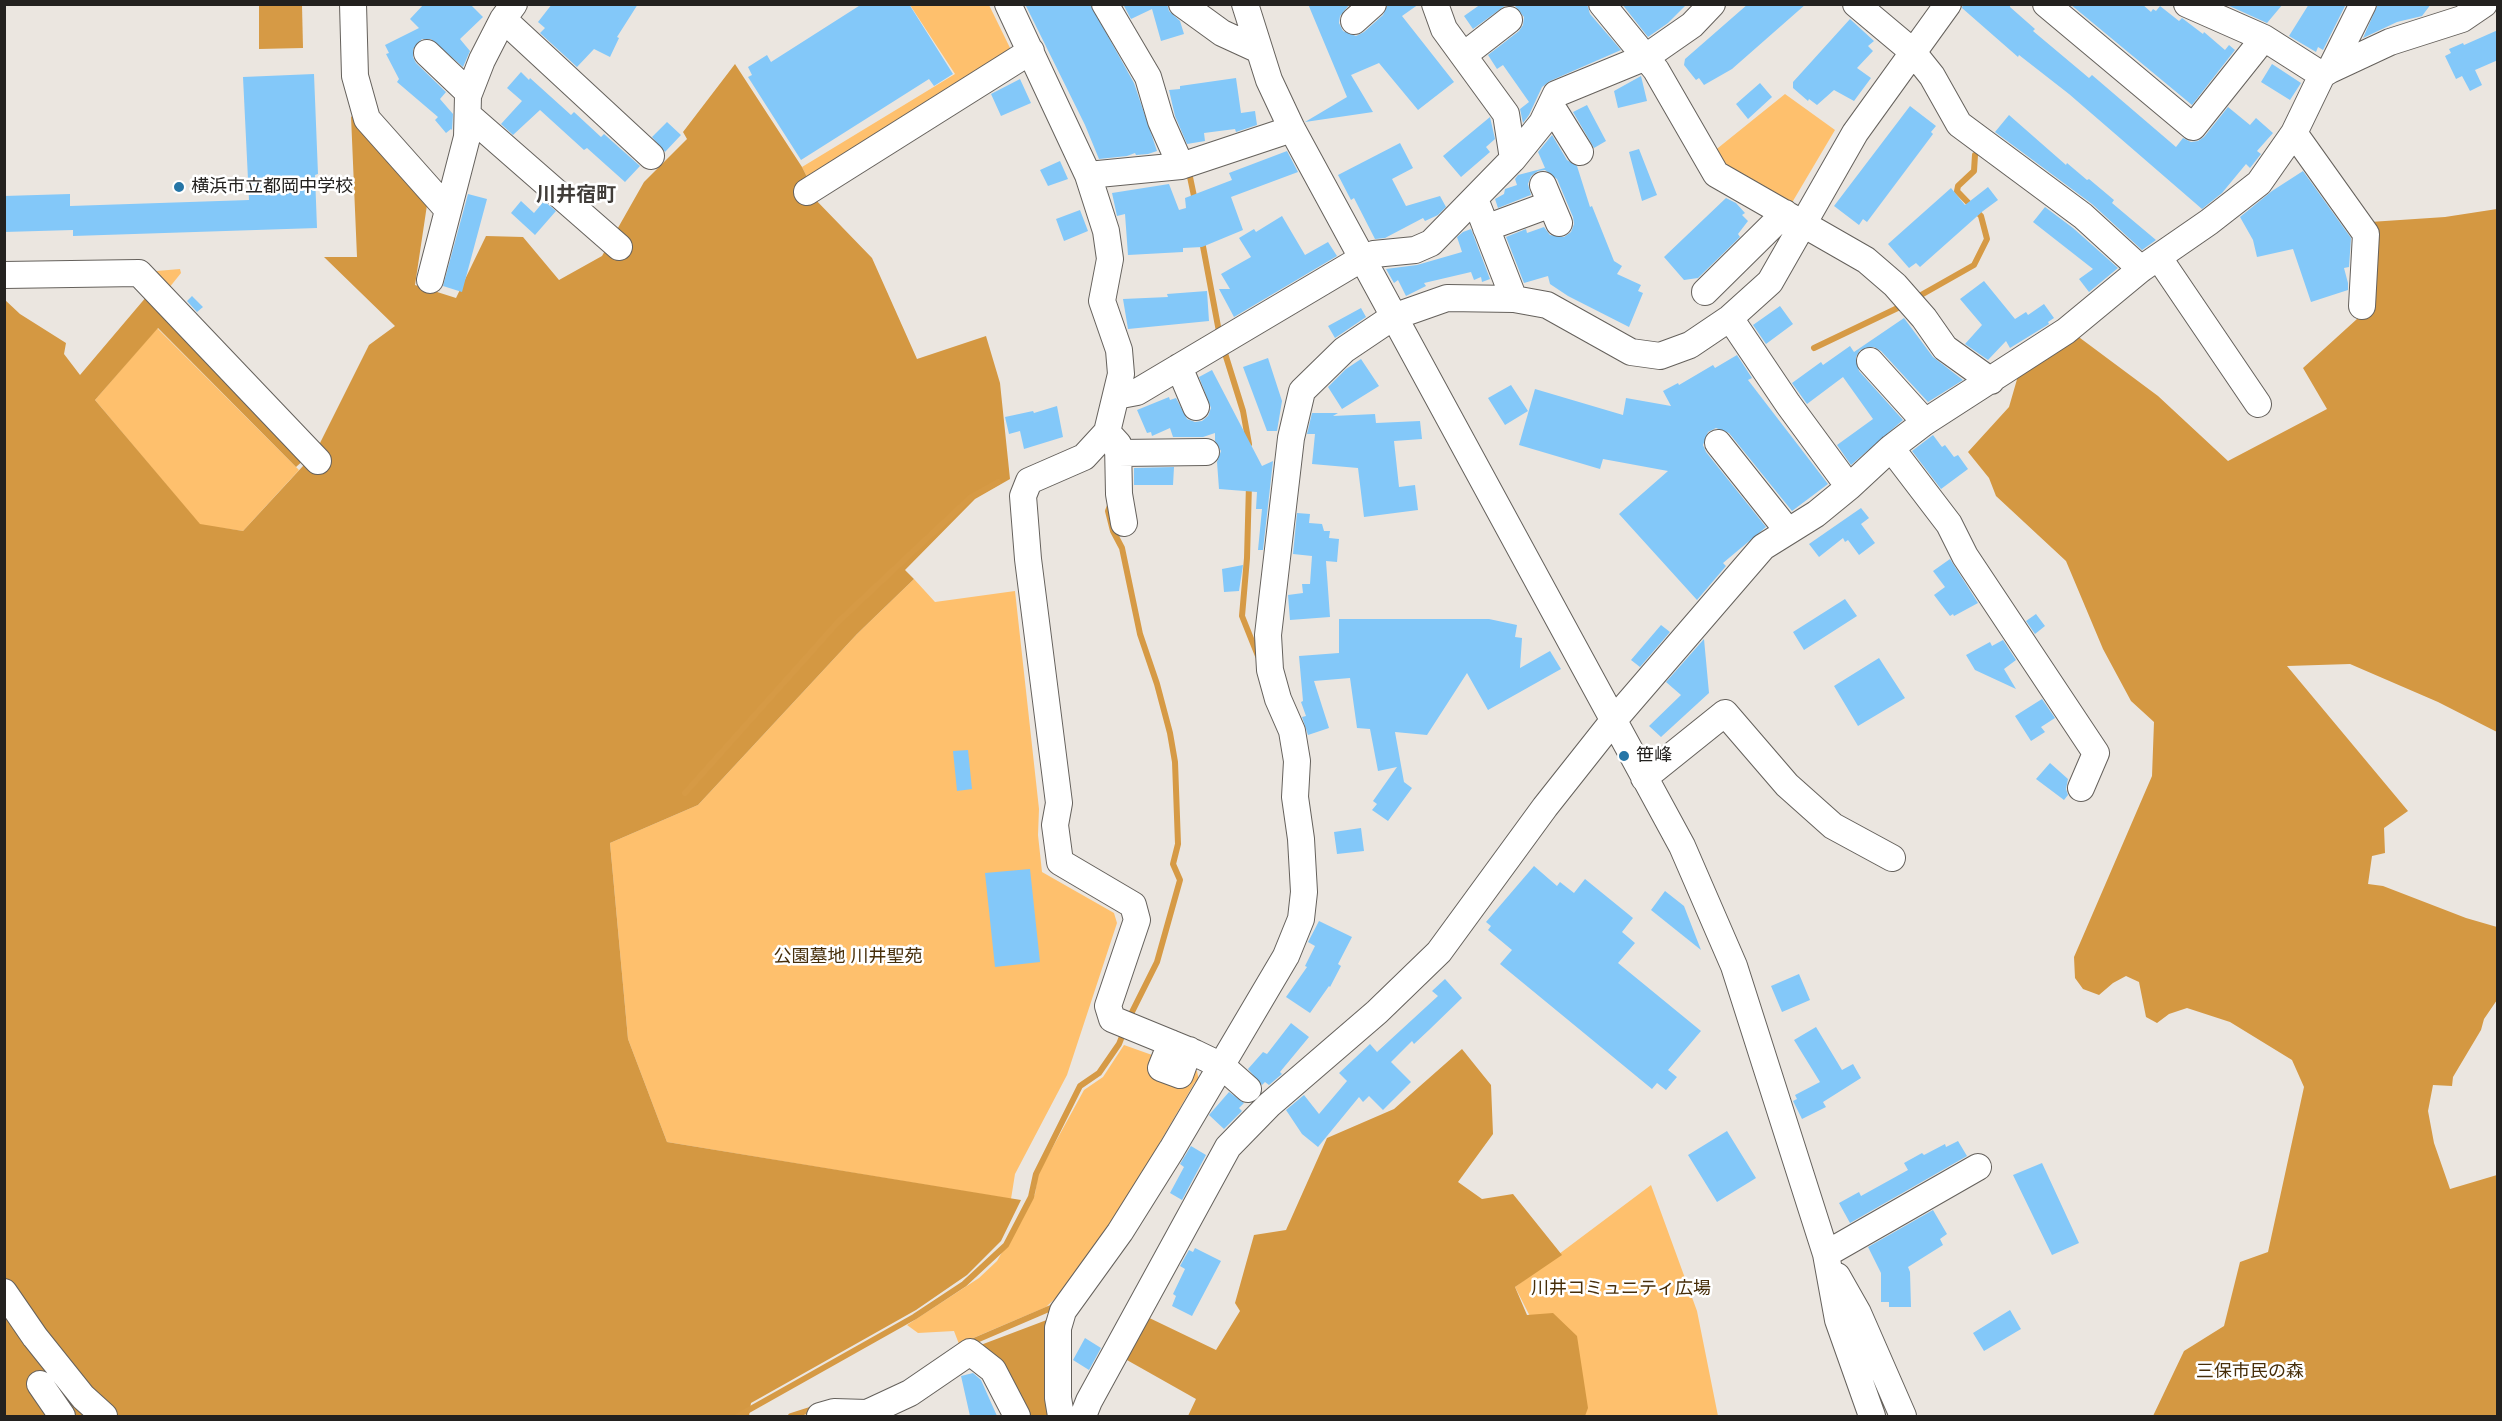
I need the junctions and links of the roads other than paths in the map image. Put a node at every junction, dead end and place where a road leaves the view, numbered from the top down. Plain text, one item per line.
1 (353, 4) edge
2 (1008, 4) edge
3 (1105, 4) edge
4 (1182, 4) edge
5 (1245, 4) edge
6 (1373, 4) edge
7 (1435, 4) edge
8 (1602, 4) edge
9 (1712, 4) edge
10 (1856, 4) edge
11 (1948, 4) edge
12 (2046, 4) edge
13 (2187, 4) edge
14 (2363, 4) edge
15 (2484, 4) edge
16 (509, 12) edge
17 (1509, 19) edge
18 (1354, 21) dead end
19 (2264, 38) junction
20 (1259, 50) junction
21 (1031, 51) junction
22 (1912, 51) junction
23 (427, 52) dead end
24 (1464, 55) junction
25 (1646, 57) junction
26 (2326, 72) junction
27 (468, 104) junction
28 (1552, 107) junction
29 (1292, 129) junction
30 (2294, 134) junction
31 (1580, 152) dead end
32 (651, 156) dead end
33 (1513, 159) junction
34 (1181, 166) junction
35 (1088, 175) junction
36 (807, 192) dead end
37 (1475, 199) junction
38 (1551, 204) dead end
39 (448, 210) junction
40 (1794, 218) junction
41 (1486, 228) junction
42 (619, 247) dead end
43 (1361, 259) junction
44 (2150, 263) junction
45 (4, 275) edge
46 (430, 280) dead end
47 (1705, 292) dead end
48 (1514, 299) junction
49 (2362, 306) dead end
50 (1393, 317) junction
51 (1730, 318) junction
52 (1870, 361) dead end
53 (1179, 367) junction
54 (1991, 381) junction
55 (1116, 396) junction
56 (2258, 404) dead end
57 (1196, 406) dead end
58 (1925, 422) junction
59 (1718, 442) dead end
60 (1113, 443) junction
61 (1891, 448) junction
62 (1196, 457) dead end
63 (318, 461) dead end
64 (1849, 488) junction
65 (1124, 523) dead end
66 (1788, 531) junction
67 (1613, 721) junction
68 (1644, 777) junction
69 (2081, 788) dead end
70 (1892, 858) dead end
71 (1222, 1066) junction
72 (1261, 1099) junction
73 (1978, 1167) dead end
74 (1826, 1254) junction
75 (4, 1292) edge
76 (40, 1384) dead end
77 (79, 1407) edge
78 (62, 1416) edge
79 (104, 1416) edge
80 (820, 1416) edge
81 (1017, 1416) edge
82 (1061, 1416) edge
83 (1083, 1416) edge
84 (1872, 1416) edge
85 (1902, 1416) edge

1 - 39 street
2 - 21 street
3 - 34 street
4 - 20 street
5 - 20 street
6 - 18 street
7 - 24 street
8 - 25 street
9 - 25 street
10 - 22 street
11 - 22 street
12 - 19 street
13 - 19 street
14 - 26 street
15 - 26 street
16 - 27 street
16 - 32 street
17 - 24 street
19 - 26 street
20 - 29 street
21 - 35 street
21 - 36 street
22 - 40 street
22 - 44 street
23 - 27 street
24 - 33 street
25 - 28 street
25 - 40 street
26 - 30 street
27 - 39 street
27 - 42 street
28 - 31 street
28 - 33 street
29 - 34 street
29 - 43 street
30 - 44 street
30 - 49 street
33 - 37 street
34 - 35 street
35 - 55 street
37 - 41 street
37 - 43 street
38 - 41 street
39 - 46 street
40 - 47 street
40 - 51 street
40 - 54 street
41 - 48 street
43 - 50 street
43 - 53 street
44 - 54 street
44 - 56 street
45 - 63 street
48 - 50 street
48 - 51 street
50 - 67 street
50 - 71 street
51 - 64 street
52 - 58 street
53 - 55 street
53 - 57 street
54 - 58 street
55 - 60 street
58 - 61 street
59 - 66 street
60 - 62 street
60 - 65 street
60 - 71 street
61 - 64 street
61 - 69 street
64 - 66 street
66 - 67 street
67 - 68 street
67 - 72 street
68 - 70 street
68 - 74 street
71 - 72 street
71 - 82 street
72 - 83 street
73 - 74 street
74 - 84 street
74 - 85 street
75 - 77 street
76 - 78 street
77 - 79 street
80 - 81 street

